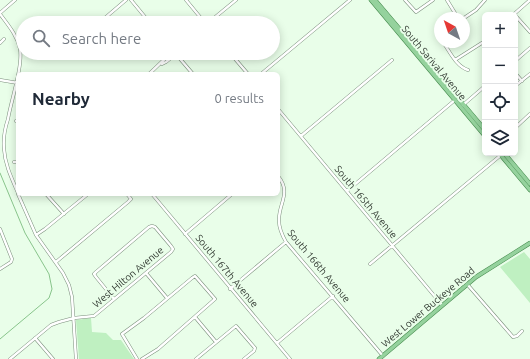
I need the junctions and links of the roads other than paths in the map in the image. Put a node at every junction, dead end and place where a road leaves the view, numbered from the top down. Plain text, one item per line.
1 (16, 0) edge
2 (126, 0) edge
3 (131, 0) edge
4 (186, 0) edge
5 (236, 0) edge
6 (350, 0) edge
7 (371, 0) edge
8 (375, 0) edge
9 (405, 0) edge
10 (433, 0) edge
11 (447, 0) edge
12 (485, 0) edge
13 (530, 0) edge
14 (454, 12) edge
15 (516, 12) edge
16 (0, 14) edge
17 (470, 14) edge
18 (107, 16) edge
19 (144, 16) edge
20 (201, 16) edge
21 (216, 16) edge
22 (518, 18) edge
23 (530, 32) edge
24 (4, 39) dead end
25 (16, 39) edge
26 (0, 43) edge
27 (482, 43) edge
28 (448, 48) edge
29 (530, 48) edge
30 (280, 58) edge
31 (518, 58) edge
32 (20, 60) edge
33 (166, 60) edge
34 (180, 60) edge
35 (236, 60) edge
36 (278, 60) edge
37 (392, 60) dead end
38 (455, 60) junction
39 (468, 70) dead end
40 (18, 72) edge
41 (151, 72) edge
42 (191, 72) edge
43 (246, 72) edge
44 (263, 72) edge
45 (530, 74) edge
46 (518, 76) edge
47 (0, 80) edge
48 (522, 81) junction
49 (16, 83) edge
50 (518, 84) edge
51 (16, 87) edge
52 (482, 89) edge
53 (456, 98) junction
54 (462, 106) junction
55 (280, 111) edge
56 (530, 114) edge
57 (518, 125) edge
58 (482, 127) edge
59 (482, 132) edge
60 (301, 136) junction
61 (2, 148) edge
62 (498, 156) edge
63 (504, 156) edge
64 (505, 156) edge
65 (280, 180) edge
66 (530, 184) edge
67 (16, 189) edge
68 (530, 190) edge
69 (347, 191) junction
70 (19, 196) edge
71 (48, 196) edge
72 (86, 196) edge
73 (129, 196) edge
74 (154, 196) edge
75 (230, 196) edge
76 (64, 214) junction
77 (0, 229) edge
78 (1, 234) edge
79 (185, 234) junction
80 (36, 235) junction
81 (286, 242) junction
82 (530, 243) edge
83 (392, 246) junction
84 (56, 262) junction
85 (370, 264) dead end
86 (0, 269) edge
87 (146, 272) junction
88 (466, 284) junction
89 (230, 289) junction
90 (333, 296) junction
91 (167, 298) junction
92 (114, 299) junction
93 (442, 305) junction
94 (195, 317) junction
95 (74, 318) junction
96 (522, 331) dead end
97 (35, 338) junction
98 (216, 342) junction
99 (276, 343) junction
100 (383, 356) junction
101 (10, 359) edge
102 (53, 359) edge
103 (76, 359) edge
104 (137, 359) edge
105 (142, 359) edge
106 (196, 359) edge
107 (244, 359) edge
108 (290, 359) edge
109 (379, 359) edge

1 - 16 street
2 - 18 street
3 - 19 street
4 - 20 street
5 - 21 street
6 - 30 street
7 - 53 main road, South Sarival Avenue
8 - 53 main road, South Sarival Avenue
9 - 10 street
11 - 14 street
12 - 17 street
13 - 15 street
16 - 25 street
22 - 23 street
24 - 26 street
27 - 38 street
28 - 38 street
29 - 31 street
32 - 40 street
33 - 41 street
34 - 42 street
35 - 43 street
36 - 44 street
37 - 60 street
38 - 39 street
45 - 48 street
46 - 48 street
47 - 49 street
48 - 50 street
51 - 61 street
52 - 54 street
53 - 54 main road, South Sarival Avenue
53 - 69 street
54 - 58 main road, South Sarival Avenue
54 - 59 main road, South Sarival Avenue
55 - 60 street, South 165th Avenue
56 - 57 street
60 - 69 street, South 165th Avenue
61 - 67 street
62 - 83 street
63 - 68 main road
64 - 66 main road
65 - 81 street, South 166th Avenue
69 - 83 street, South 165th Avenue
70 - 80 street
71 - 76 street
72 - 76 street
73 - 84 street
74 - 79 street, South 167th Avenue
75 - 79 street
76 - 80 street
77 - 78 street
78 - 86 street
79 - 89 street, South 167th Avenue
80 - 84 street
81 - 89 street
81 - 90 street, South 166th Avenue
82 - 88 main road, West Lower Buckeye Road
83 - 85 street
83 - 93 street, South 165th Avenue
84 - 95 street
87 - 91 street
87 - 92 street, West Hilton Avenue
87 - 92 street, West Hilton Avenue
88 - 93 main road, West Lower Buckeye Road
88 - 96 street
89 - 99 street, South 167th Avenue
90 - 99 street
90 - 100 street, South 166th Avenue
91 - 94 street
91 - 104 street
92 - 95 street, West Hilton Avenue
93 - 100 main road, West Lower Buckeye Road
94 - 98 street
94 - 105 street
95 - 97 street, West Hilton Avenue
95 - 103 street
97 - 101 street, West Hilton Avenue
97 - 102 street
98 - 106 street
98 - 107 street
99 - 108 street, South 167th Avenue
100 - 109 main road, West Lower Buckeye Road

